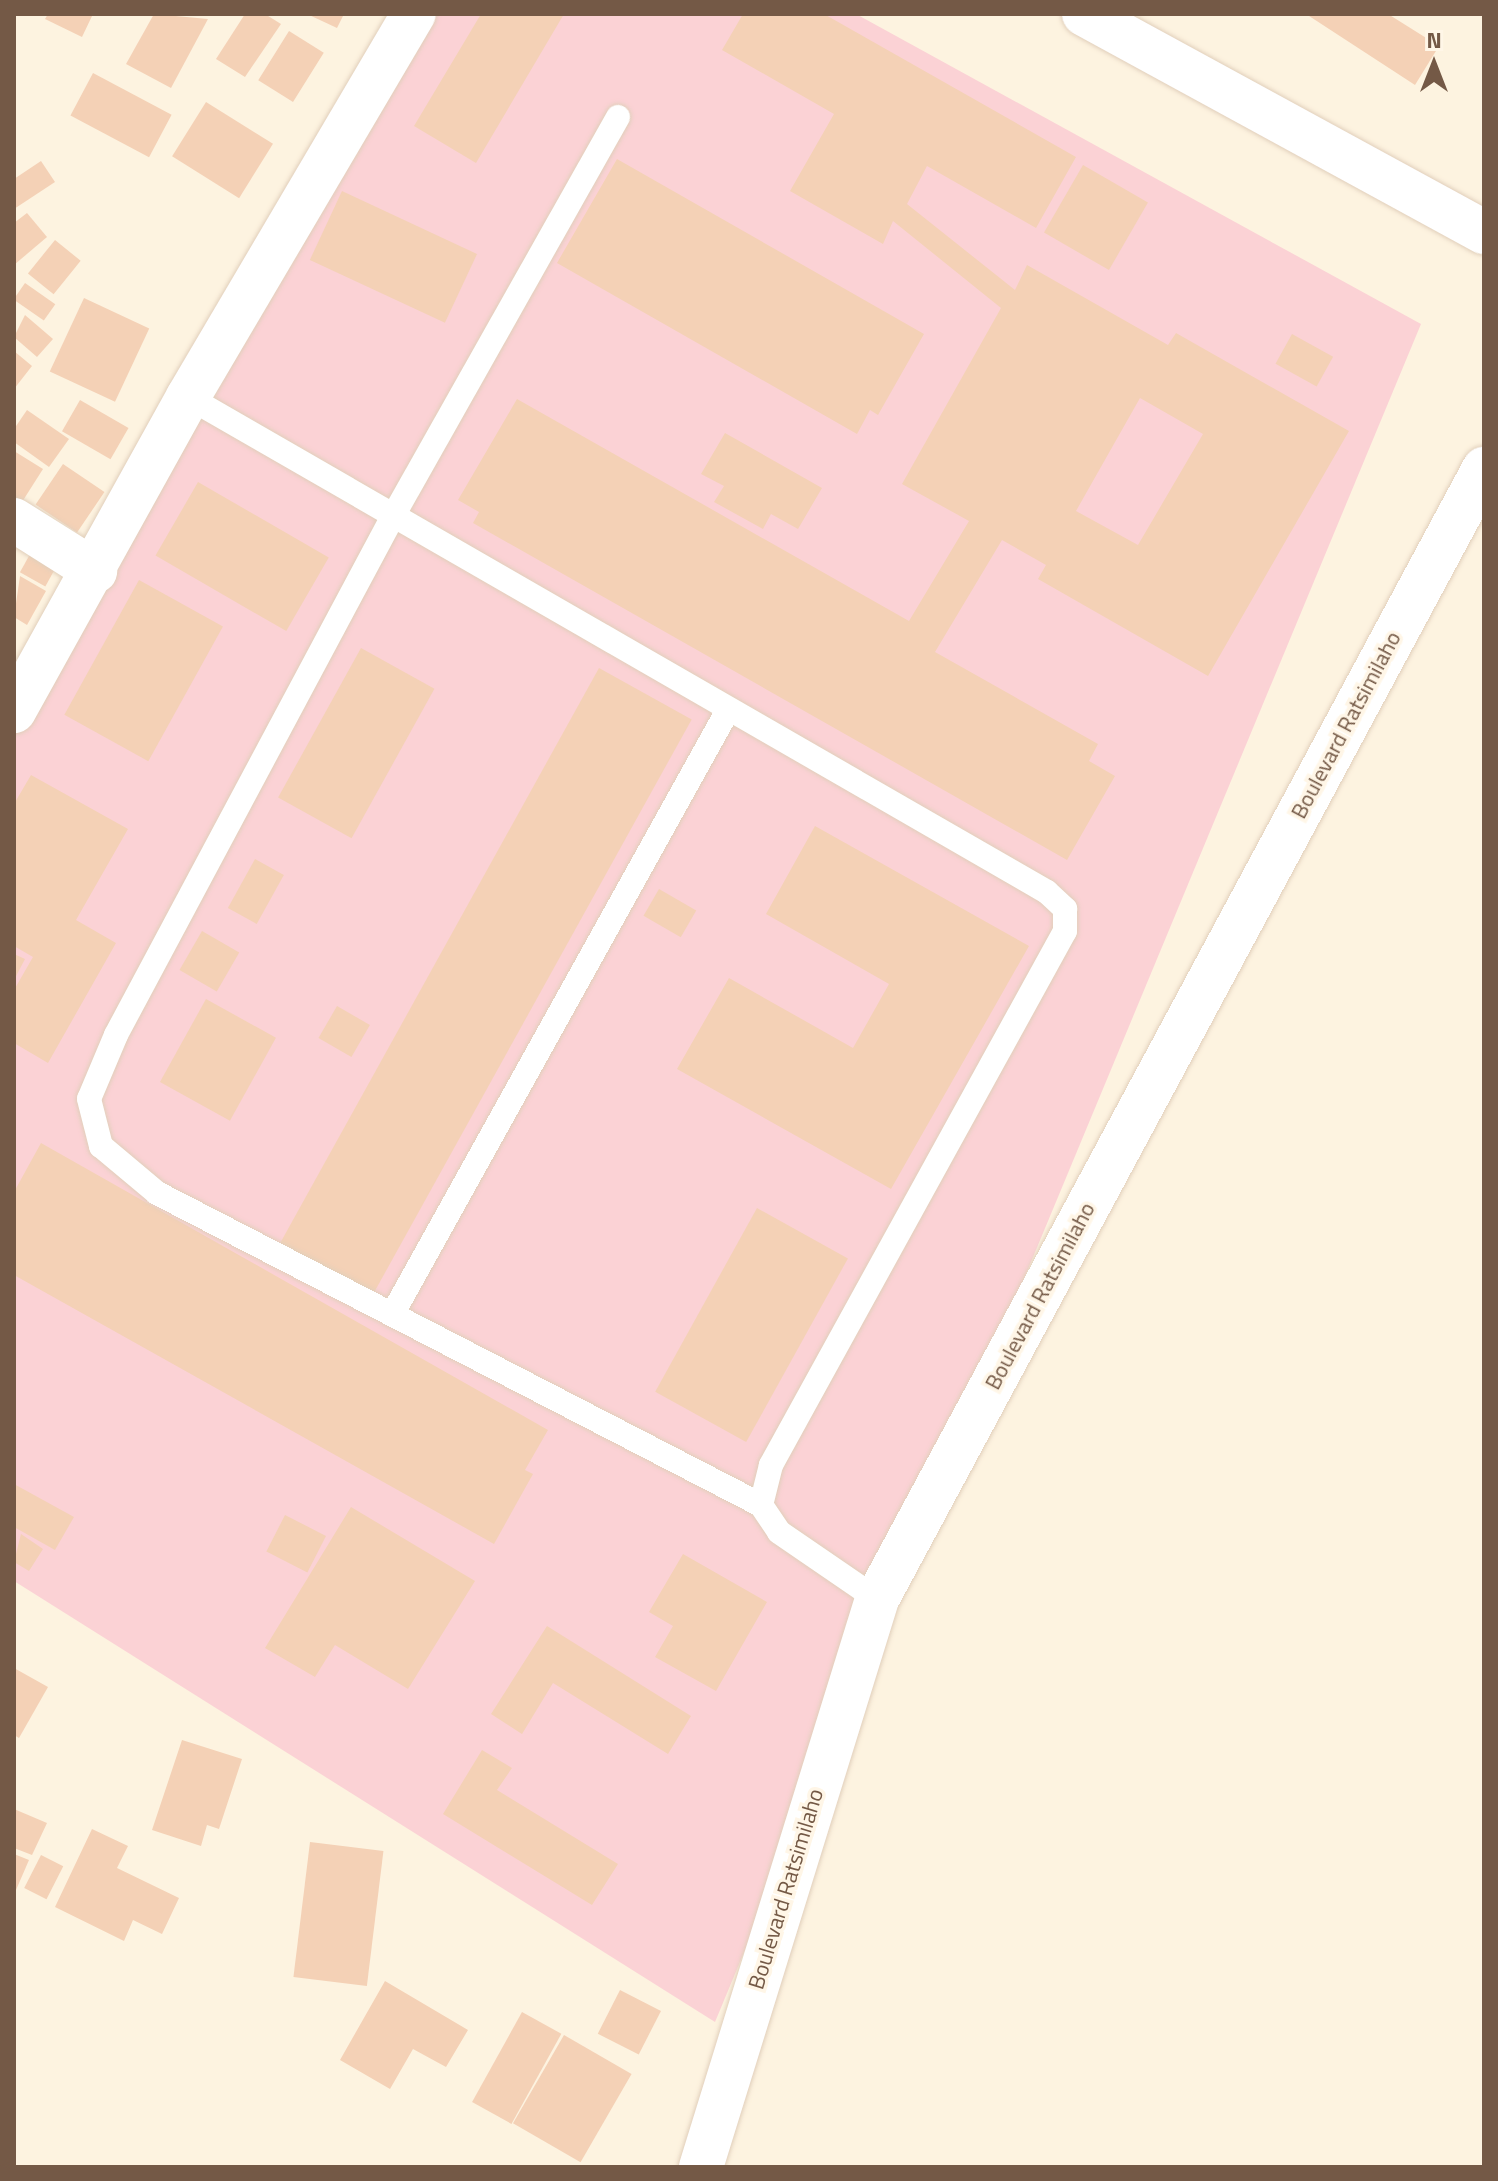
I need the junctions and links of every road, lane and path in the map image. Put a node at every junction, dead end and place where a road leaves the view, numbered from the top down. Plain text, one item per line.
1 (414, 14) edge
2 (1084, 14) edge
3 (618, 117) dead end
4 (1484, 232) edge
5 (188, 397) junction
6 (1484, 469) edge
7 (392, 518) junction
8 (14, 520) edge
9 (95, 571) junction
10 (14, 711) edge
11 (727, 712) junction
12 (393, 1313) junction
13 (761, 1505) junction
14 (877, 1599) junction
15 (701, 2167) edge

1 - 5 street
2 - 4 street
3 - 7 lane
5 - 7 lane
5 - 9 street
6 - 14 street, Boulevard Ratsimilaho
7 - 11 lane
7 - 12 lane
8 - 9 street
9 - 10 street
11 - 12 lane
11 - 13 lane
12 - 13 lane
13 - 14 lane
14 - 15 street, Boulevard Ratsimilaho

